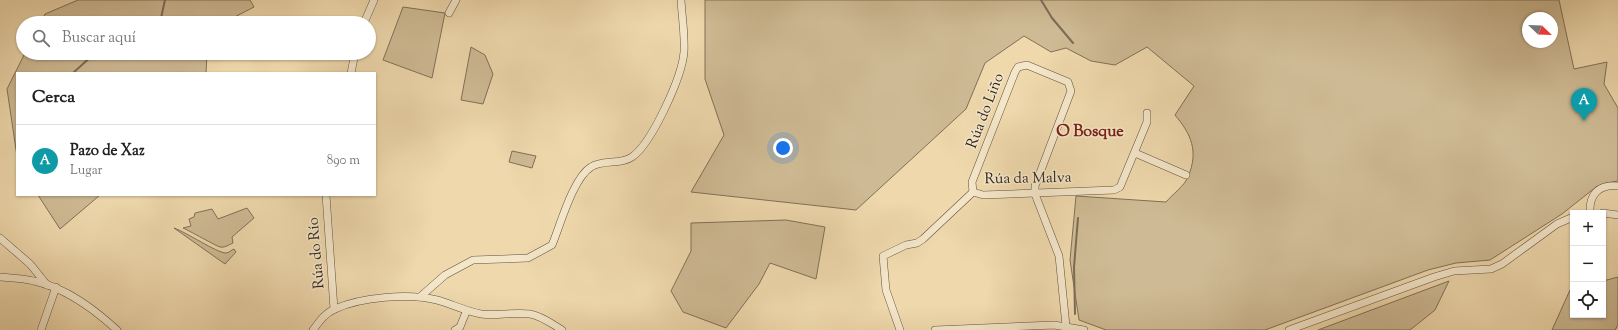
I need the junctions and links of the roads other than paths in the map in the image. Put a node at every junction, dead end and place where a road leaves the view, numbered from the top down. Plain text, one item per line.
1 (374, 0) edge
2 (456, 0) edge
3 (681, 0) edge
4 (449, 13) dead end
5 (367, 16) edge
6 (354, 60) edge
7 (351, 72) edge
8 (1147, 113) dead end
9 (1135, 153) junction
10 (1186, 175) dead end
11 (1618, 186) edge
12 (973, 192) junction
13 (1035, 194) junction
14 (326, 196) edge
15 (1590, 210) edge
16 (1606, 214) edge
17 (1618, 216) edge
18 (1570, 218) edge
19 (0, 238) edge
20 (0, 277) edge
21 (47, 285) junction
22 (56, 287) junction
23 (420, 297) junction
24 (334, 309) junction
25 (466, 312) junction
26 (1066, 326) junction
27 (40, 330) edge
28 (117, 330) edge
29 (313, 330) edge
30 (455, 330) edge
31 (562, 330) edge
32 (900, 330) edge
33 (935, 330) edge
34 (1084, 330) edge
35 (1289, 330) edge

1 - 5 street
2 - 4 street
3 - 23 street
6 - 7 street
8 - 9 street, Rúa da Malva
9 - 10 street
9 - 13 street, Rúa da Malva
11 - 15 street
12 - 13 street, Rúa da Malva
12 - 13 street, Rúa do Liño
12 - 32 street, Rúa da Malva
13 - 26 street
14 - 24 street, Rúa do Río
16 - 17 street
18 - 35 street
19 - 21 street
20 - 21 street
21 - 22 street
22 - 27 street
22 - 28 street
23 - 24 street
23 - 25 street
24 - 29 street
25 - 30 street
25 - 31 street
26 - 33 street
26 - 34 street

